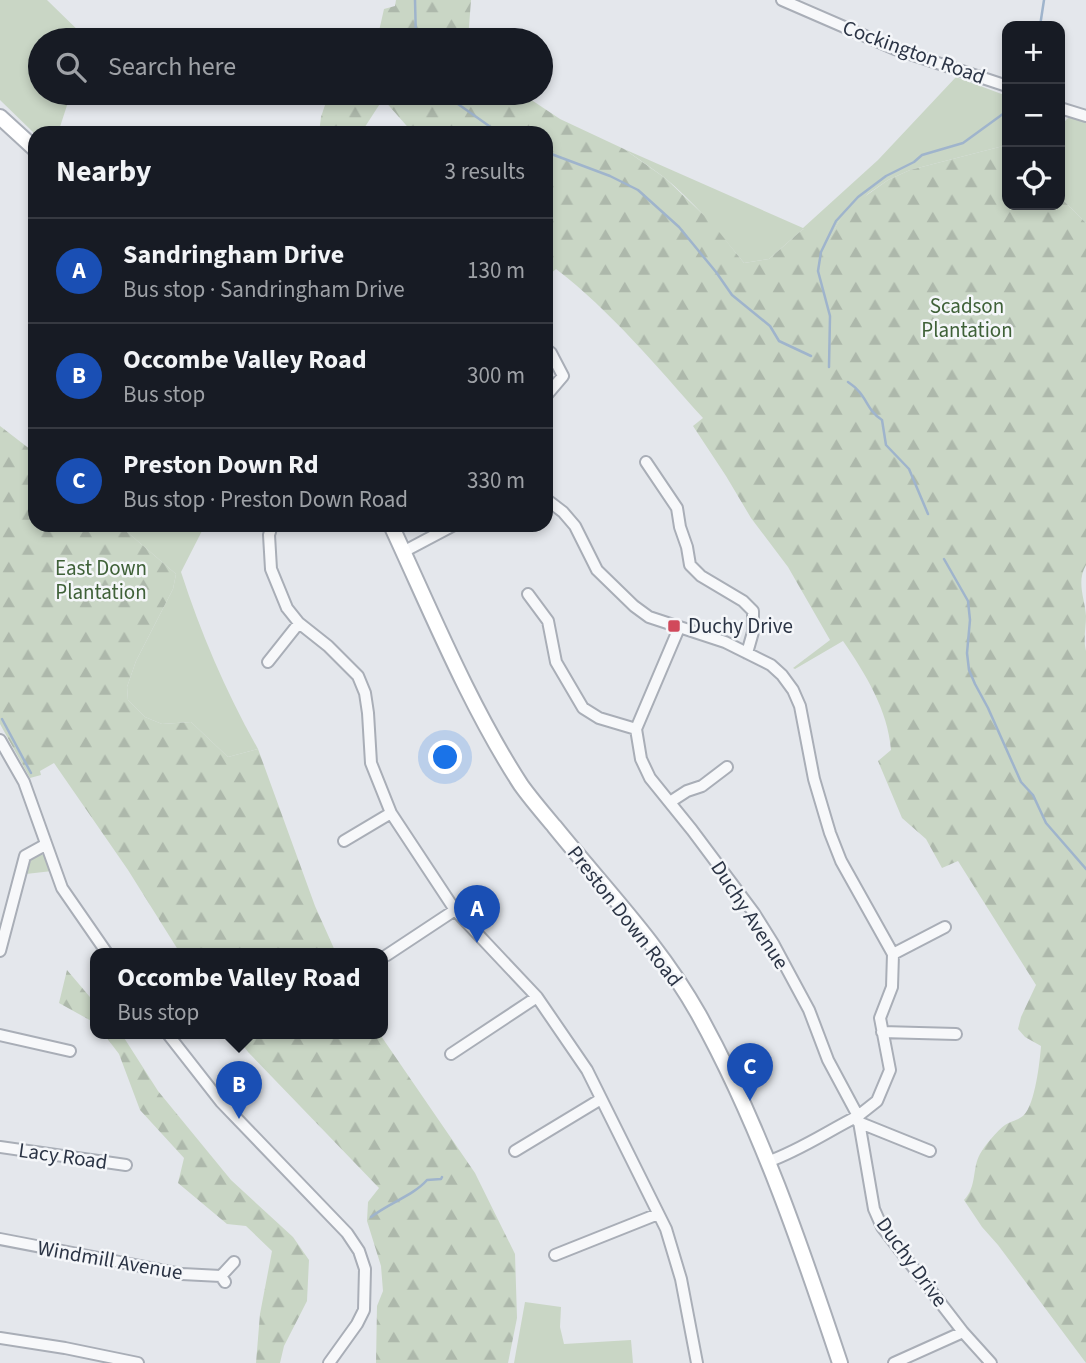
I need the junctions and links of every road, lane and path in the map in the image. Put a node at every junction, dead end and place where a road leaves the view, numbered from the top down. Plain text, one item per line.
1 (782, 0) edge
2 (1002, 84) edge
3 (1065, 110) edge
4 (1086, 116) edge
5 (0, 117) edge
6 (28, 143) edge
7 (553, 357) edge
8 (553, 388) edge
9 (646, 462) dead end
10 (553, 504) edge
11 (270, 532) edge
12 (394, 532) edge
13 (441, 532) edge
14 (403, 552) junction
15 (528, 594) dead end
16 (299, 623) junction
17 (679, 628) junction
18 (747, 653) junction
19 (268, 662) dead end
20 (636, 729) junction
21 (0, 740) edge
22 (727, 767) dead end
23 (670, 802) junction
24 (391, 813) junction
25 (344, 841) dead end
26 (45, 845) junction
27 (456, 909) junction
28 (945, 927) dead end
29 (104, 948) edge
30 (0, 951) edge
31 (388, 954) edge
32 (893, 954) junction
33 (537, 997) junction
34 (882, 1032) junction
35 (956, 1034) dead end
36 (0, 1035) edge
37 (172, 1039) edge
38 (70, 1051) dead end
39 (451, 1054) dead end
40 (601, 1099) junction
41 (858, 1119) junction
42 (0, 1147) edge
43 (515, 1151) dead end
44 (930, 1151) dead end
45 (767, 1162) junction
46 (126, 1165) dead end
47 (658, 1214) junction
48 (0, 1240) edge
49 (555, 1255) dead end
50 (234, 1262) dead end
51 (182, 1274) junction
52 (188, 1285) dead end
53 (963, 1332) junction
54 (0, 1338) edge
55 (138, 1363) edge
56 (329, 1363) edge
57 (697, 1363) edge
58 (840, 1363) edge
59 (894, 1363) edge
60 (991, 1363) edge

1 - 2 street, Cockington Road
3 - 4 street
5 - 6 street
7 - 8 street
9 - 18 street
10 - 17 street
11 - 16 street
12 - 14 street, Preston Down Road
13 - 14 street
14 - 45 street, Preston Down Road
15 - 20 street
16 - 19 street
16 - 24 street
17 - 18 street
17 - 20 street
18 - 32 street
20 - 23 street, Duchy Avenue
21 - 26 street
22 - 23 street
23 - 41 street, Duchy Avenue
24 - 25 street
24 - 27 street
26 - 29 street
26 - 30 street
27 - 31 street
27 - 33 street
28 - 32 street
32 - 34 street
33 - 39 street
33 - 40 street
34 - 35 street
34 - 41 street
36 - 38 street
37 - 56 street
40 - 43 street
40 - 47 street
41 - 44 street
41 - 45 street
41 - 53 street, Duchy Drive
42 - 46 street, Lacy Road
45 - 58 street, Preston Down Road
47 - 49 street
47 - 57 street
48 - 51 street, Windmill Avenue
50 - 51 street, Windmill Avenue
51 - 52 street
53 - 59 street
53 - 60 street, Duchy Drive
54 - 55 street

